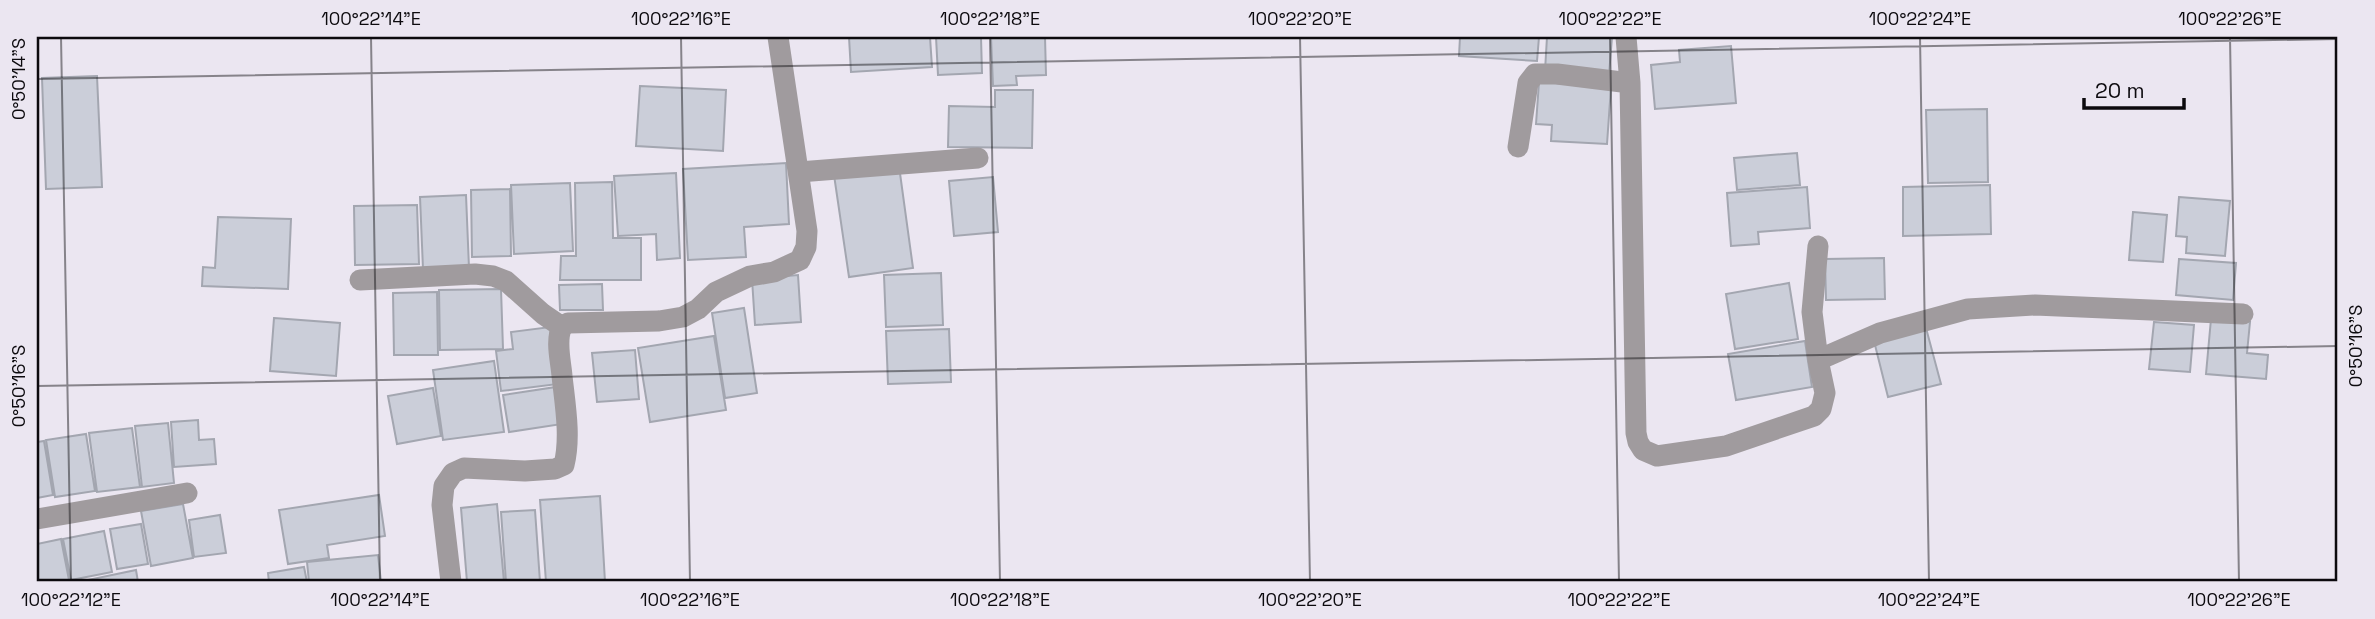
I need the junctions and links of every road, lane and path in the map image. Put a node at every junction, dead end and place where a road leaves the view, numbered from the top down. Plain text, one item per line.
1 (778, 37) edge
2 (1626, 37) edge
3 (1630, 83) junction
4 (1518, 147) dead end
5 (978, 158) dead end
6 (799, 172) junction
7 (1818, 246) dead end
8 (360, 280) dead end
9 (2243, 314) dead end
10 (562, 327) junction
11 (1818, 360) junction
12 (187, 493) dead end
13 (37, 519) edge
14 (451, 582) edge

1 - 6 street
2 - 3 street
3 - 4 street
3 - 11 street
5 - 6 street
6 - 10 street
7 - 11 street
8 - 10 street
9 - 11 street
10 - 14 street
12 - 13 street

